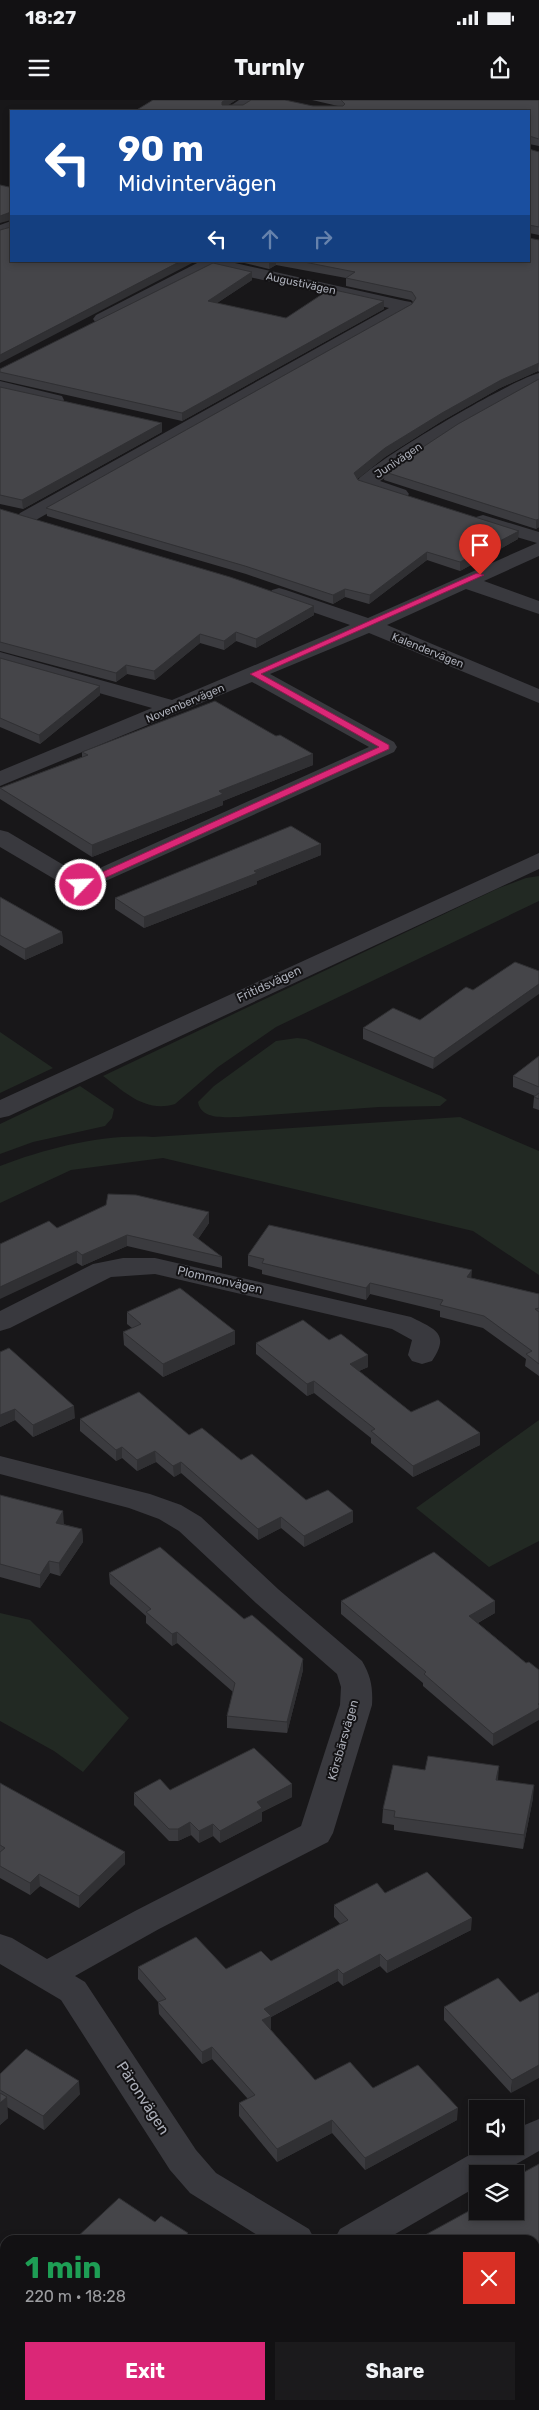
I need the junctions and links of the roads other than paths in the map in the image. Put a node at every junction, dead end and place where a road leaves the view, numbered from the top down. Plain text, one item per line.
1 (250, 100) edge
2 (233, 110) edge
3 (88, 326) edge
4 (539, 378) edge
5 (0, 387) edge
6 (77, 405) edge
7 (154, 423) edge
8 (184, 429) junction
9 (420, 500) edge
10 (466, 515) edge
11 (54, 525) edge
12 (539, 538) edge
13 (539, 549) edge
14 (466, 582) junction
15 (257, 586) edge
16 (539, 608) edge
17 (369, 626) junction
18 (0, 658) edge
19 (254, 674) junction
20 (539, 697) edge
21 (174, 707) junction
22 (0, 779) edge
23 (0, 837) edge
24 (539, 860) edge
25 (0, 1110) edge
26 (0, 1322) edge
27 (422, 1355) dead end
28 (0, 1465) edge
29 (0, 1947) edge
30 (48, 1975) junction
31 (539, 2133) edge
32 (288, 2235) edge
33 (362, 2235) edge

1 - 2 street
3 - 8 street, Augustivägen
4 - 9 street, Junivägen
5 - 6 street
7 - 8 street
8 - 11 street, Augustivägen
10 - 12 street
13 - 14 street
14 - 16 street
14 - 17 street
15 - 17 street, Kalendervägen
17 - 19 street, Novembervägen
17 - 20 street, Kalendervägen
18 - 21 street
19 - 21 street, Novembervägen
19 - 23 street
21 - 22 street, Novembervägen
24 - 25 street, Fritidsvägen
26 - 27 street, Plommonvägen
28 - 30 street, Körsbärsvägen
29 - 30 street, Päronvägen
30 - 32 street, Päronvägen
31 - 33 street

